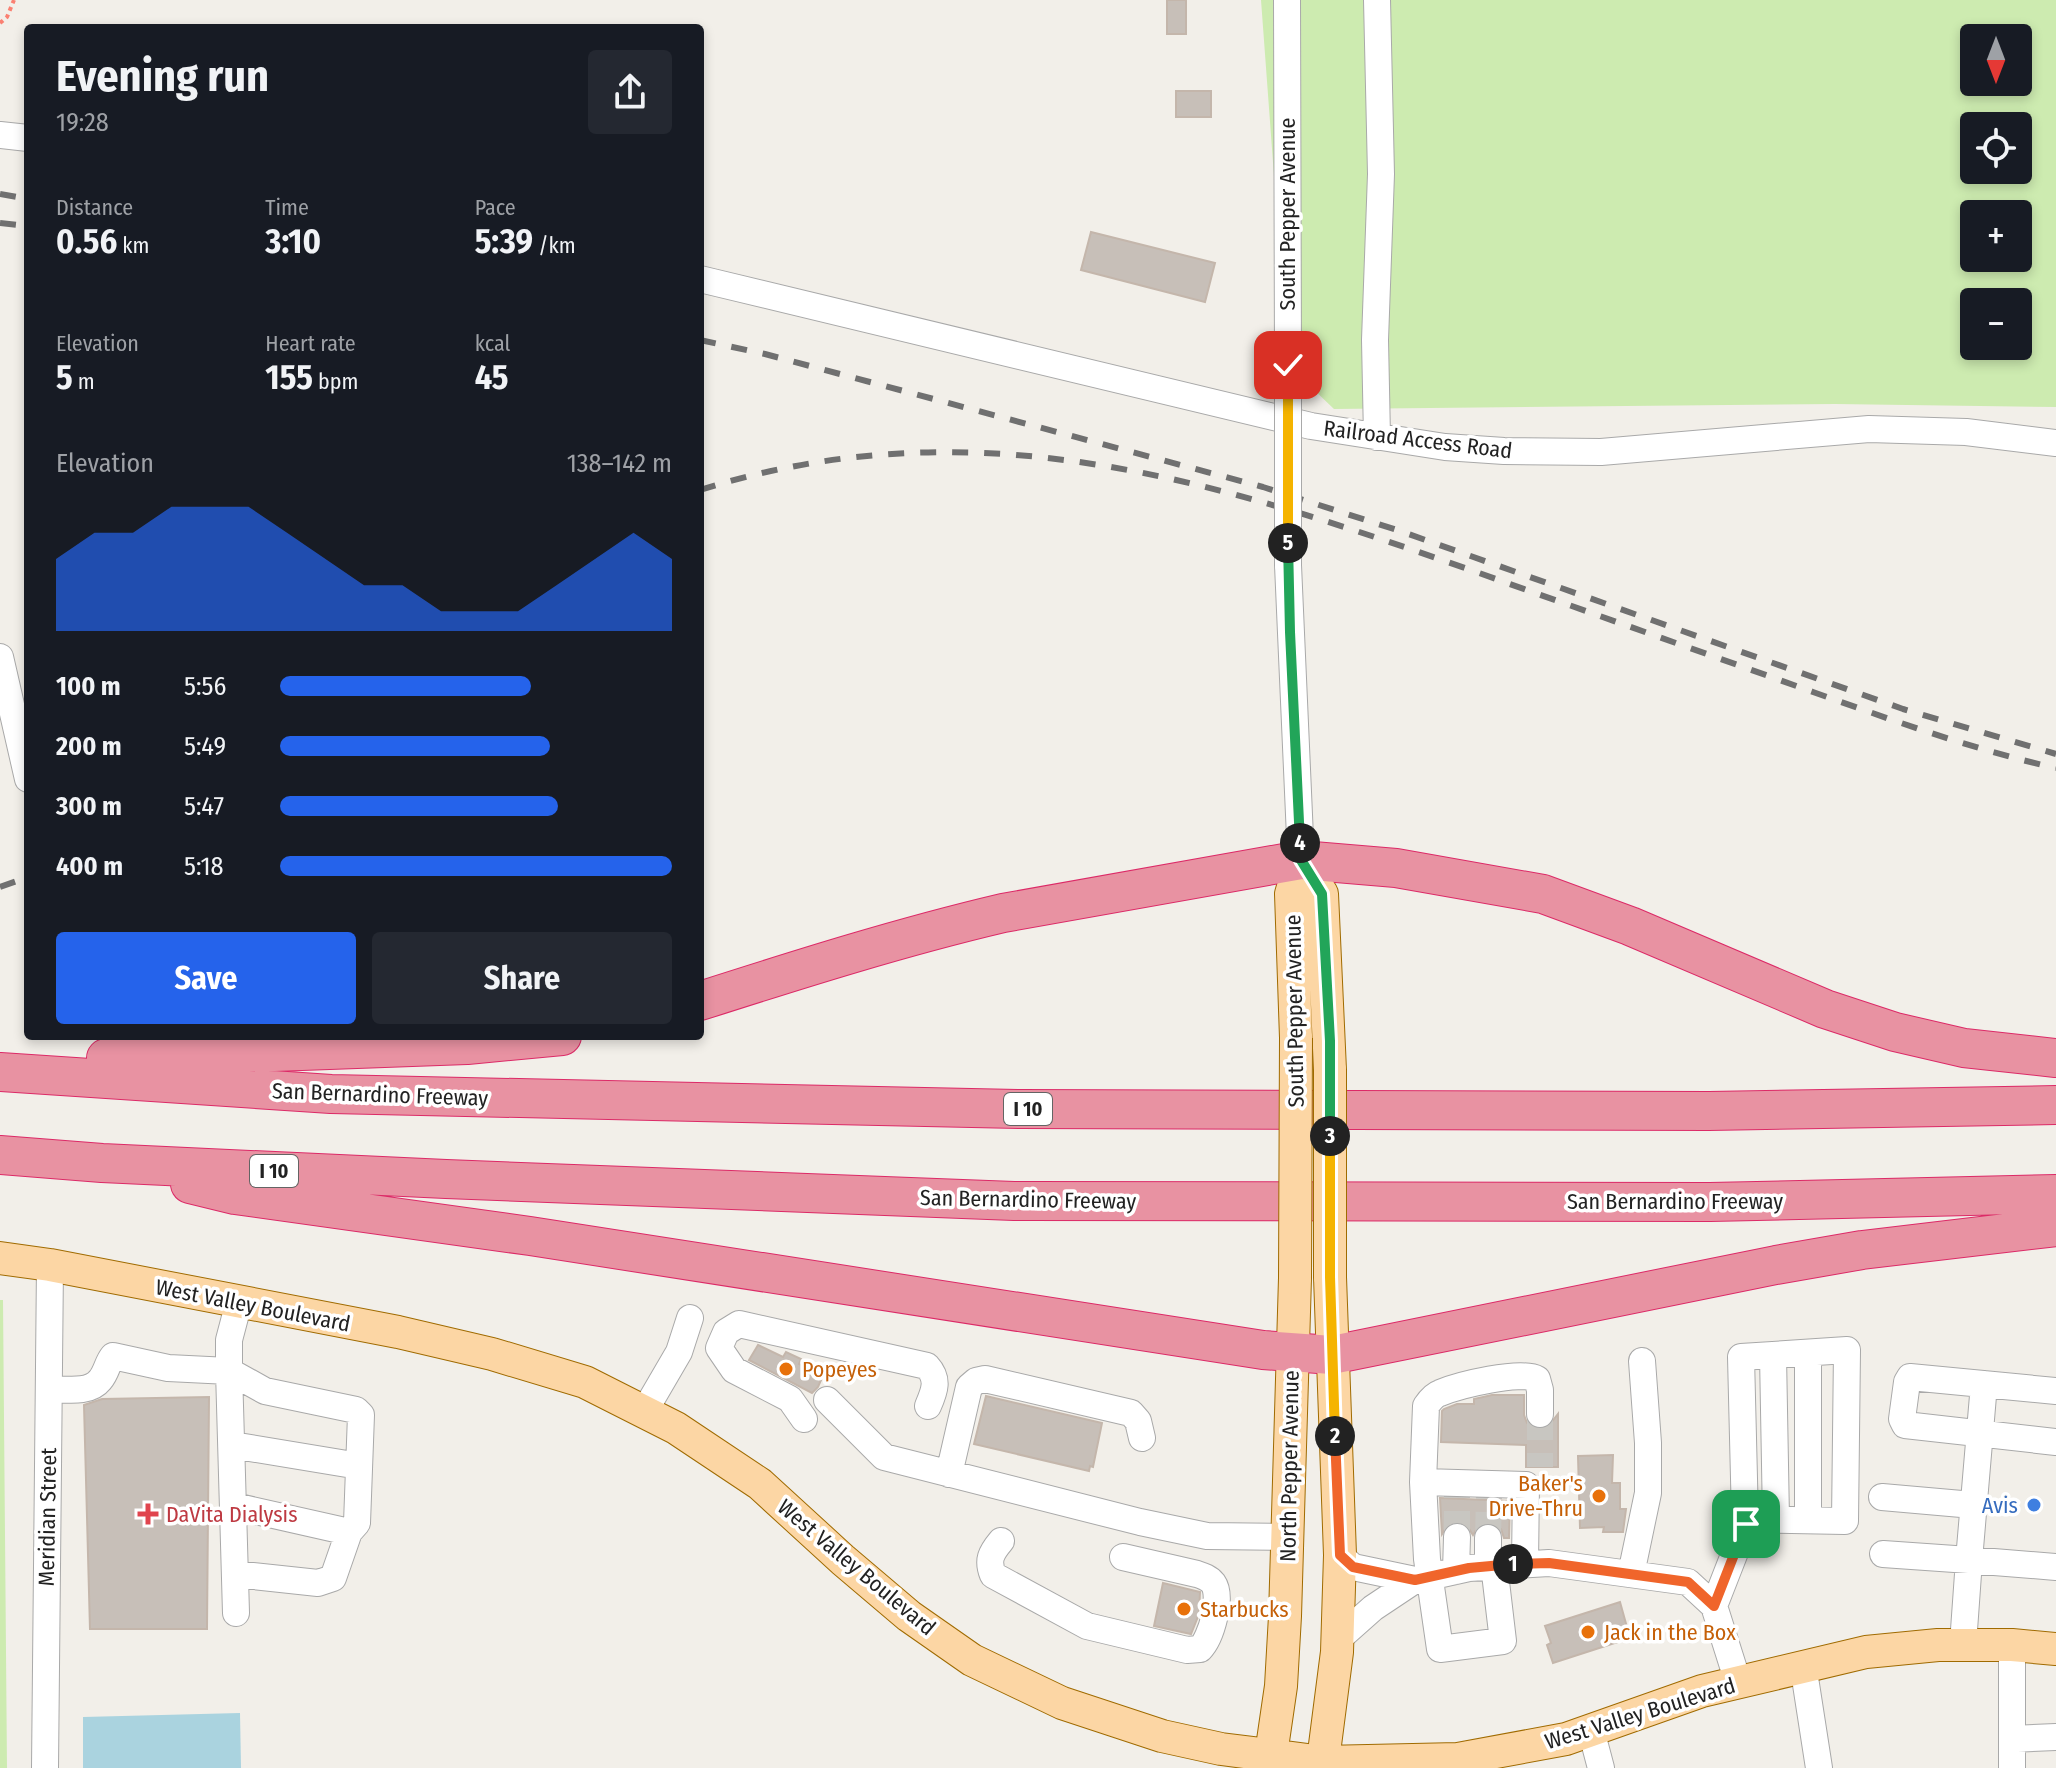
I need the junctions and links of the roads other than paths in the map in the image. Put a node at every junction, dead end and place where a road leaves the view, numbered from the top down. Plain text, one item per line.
1 (1287, 0) edge
2 (1377, 0) edge
3 (0, 135) edge
4 (24, 138) edge
5 (704, 280) edge
6 (1377, 437) junction
7 (2056, 443) edge
8 (0, 657) edge
9 (24, 762) edge
10 (1301, 860) junction
11 (704, 1000) edge
12 (520, 1040) edge
13 (2056, 1058) edge
14 (0, 1061) edge
15 (0, 1072) edge
16 (2056, 1105) edge
17 (0, 1155) edge
18 (102, 1163) junction
19 (1297, 1163) joint
20 (1330, 1163) joint
21 (2056, 1194) edge
22 (2056, 1227) edge
23 (0, 1258) edge
24 (50, 1265) junction
25 (239, 1302) junction
26 (690, 1318) dead end
27 (1808, 1353) junction
28 (1291, 1354) junction
29 (1332, 1355) junction
30 (1773, 1355) junction
31 (1642, 1361) dead end
32 (229, 1371) junction
33 (1984, 1384) junction
34 (49, 1389) junction
35 (2056, 1391) edge
36 (827, 1400) dead end
37 (928, 1406) dead end
38 (644, 1412) junction
39 (1540, 1414) tunnel mouth
40 (804, 1419) dead end
41 (1979, 1434) junction
42 (1142, 1438) dead end
43 (2056, 1442) edge
44 (232, 1445) junction
45 (359, 1466) junction
46 (949, 1474) junction
47 (1423, 1482) junction
48 (1882, 1497) dead end
49 (1973, 1505) junction
50 (234, 1506) junction
51 (1745, 1519) junction
52 (1776, 1519) junction
53 (1808, 1520) junction
54 (349, 1532) junction
55 (1288, 1537) junction
56 (1457, 1537) tunnel mouth
57 (1488, 1538) tunnel mouth
58 (1001, 1541) dead end
59 (1883, 1554) dead end
60 (1340, 1555) junction
61 (1123, 1557) dead end
62 (1969, 1560) junction
63 (1525, 1563) junction
64 (1491, 1565) junction
65 (2056, 1567) edge
66 (235, 1574) junction
67 (1631, 1574) junction
68 (1434, 1575) junction
69 (1714, 1606) junction
70 (236, 1613) dead end
71 (1337, 1640) junction
72 (1963, 1644) junction
73 (2012, 1645) junction
74 (2056, 1649) edge
75 (1803, 1665) junction
76 (1738, 1682) junction
77 (1591, 1730) junction
78 (2056, 1737) edge
79 (2012, 1739) junction
80 (1270, 1761) edge
81 (1322, 1765) edge
82 (1815, 1767) edge
83 (45, 1768) edge
84 (1601, 1768) edge
85 (2012, 1768) edge

1 - 10 street, South Pepper Avenue, bridge
2 - 6 street
3 - 4 street
5 - 6 street, Railroad Access Road
6 - 7 street, Railroad Access Road
8 - 9 street
10 - 11 highway
10 - 13 highway
10 - 19 main road, South Pepper Avenue, bridge
10 - 20 main road, South Pepper Avenue, bridge
12 - 14 highway
15 - 16 highway, San Bernardino Freeway / I 10
17 - 18 highway, San Bernardino Freeway / I 10
18 - 21 highway, San Bernardino Freeway / I 10
18 - 28 highway
19 - 28 main road, North Pepper Avenue, bridge
20 - 29 main road, North Pepper Avenue, bridge
22 - 29 highway
23 - 24 main road, West Valley Boulevard
24 - 25 main road, West Valley Boulevard
24 - 34 street, Meridian Street
25 - 32 street
25 - 38 main road, West Valley Boulevard
26 - 38 street
27 - 30 street
27 - 53 street
27 - 53 street
28 - 29 highway
28 - 55 main road, North Pepper Avenue
29 - 60 main road, North Pepper Avenue
30 - 51 street
30 - 52 street
31 - 67 street
32 - 34 street
32 - 44 street
32 - 45 street
33 - 35 street
33 - 41 street
33 - 41 street
34 - 83 street, Meridian Street
36 - 46 street
37 - 40 street
38 - 80 main road, West Valley Boulevard
39 - 47 street
41 - 43 street
41 - 49 street
42 - 46 street
44 - 45 street
44 - 50 street
45 - 54 street
46 - 55 street
47 - 63 street
47 - 68 street
48 - 49 street
49 - 62 street
50 - 54 street
50 - 66 street
51 - 52 street
51 - 69 street
52 - 53 street
54 - 66 street
55 - 80 main road, North Pepper Avenue
56 - 68 street
57 - 64 street
58 - 61 street
59 - 62 street
60 - 68 street
60 - 71 main road, North Pepper Avenue
62 - 65 street
62 - 72 street
63 - 64 street
63 - 67 street
64 - 68 street
64 - 68 street
66 - 70 street
67 - 69 street
68 - 71 street
69 - 76 street
71 - 81 main road, North Pepper Avenue
72 - 73 main road, West Valley Boulevard
72 - 75 main road, West Valley Boulevard
73 - 74 main road, West Valley Boulevard
73 - 79 street
75 - 76 main road, West Valley Boulevard
75 - 82 street
76 - 77 main road, West Valley Boulevard
77 - 81 main road, West Valley Boulevard
77 - 84 street
78 - 79 street
79 - 85 street
80 - 81 main road, West Valley Boulevard

